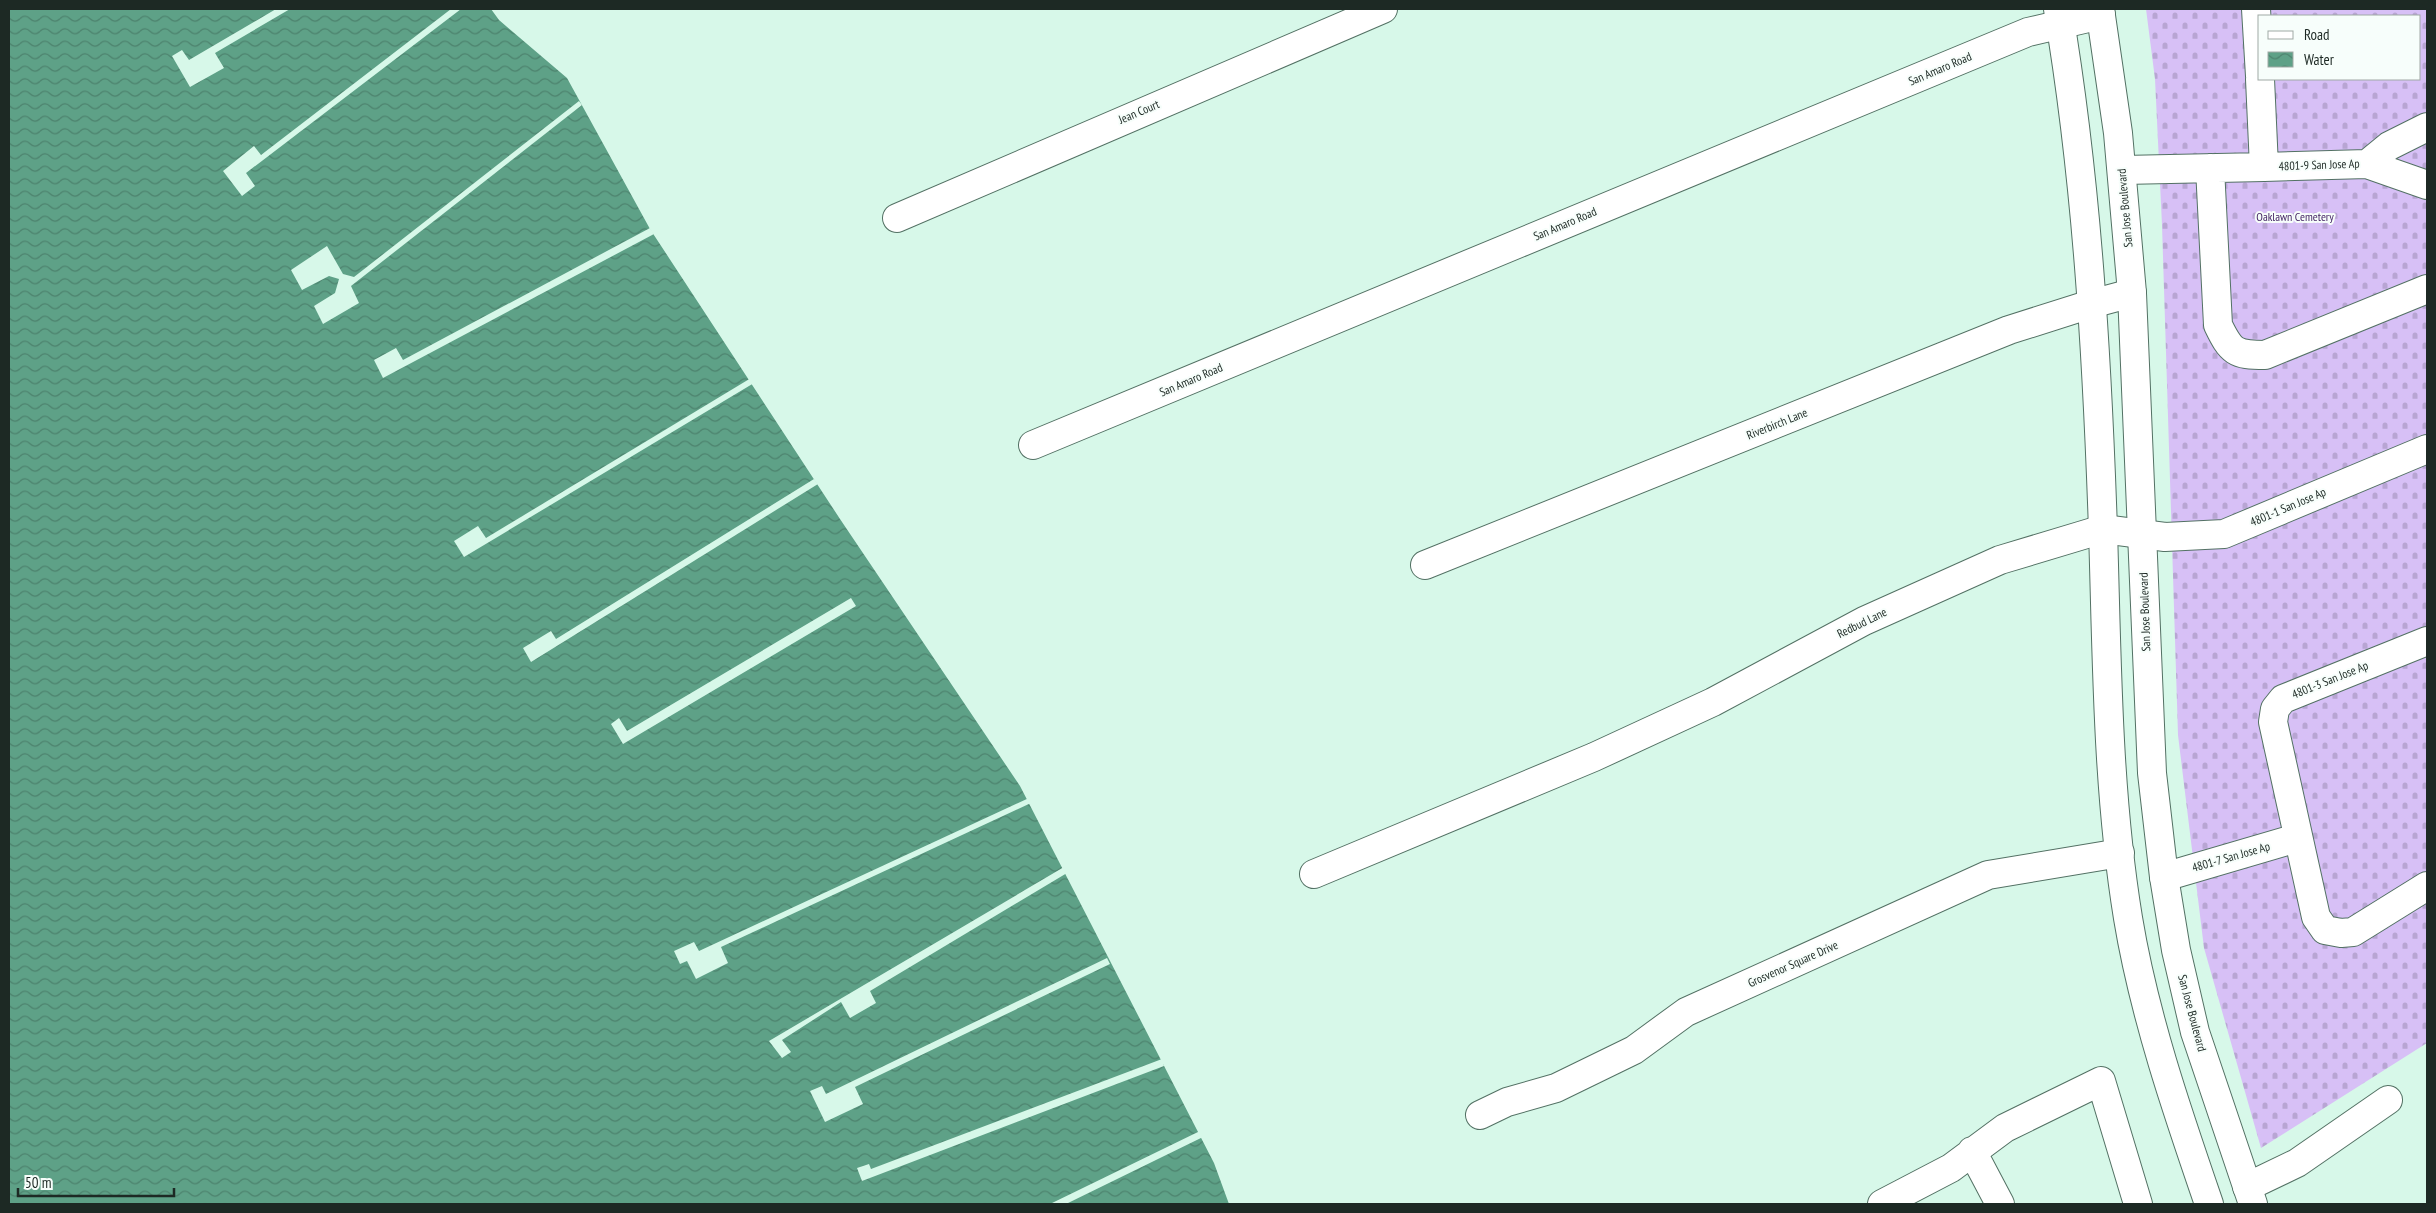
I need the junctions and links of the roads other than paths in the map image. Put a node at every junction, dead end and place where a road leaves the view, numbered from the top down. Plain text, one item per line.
1 (1383, 9) edge
2 (2256, 9) edge
3 (2101, 12) edge
4 (2060, 17) edge
5 (2258, 44) edge
6 (2260, 80) edge
7 (2427, 127) edge
8 (2367, 164) junction
9 (2264, 167) junction
10 (2210, 168) junction
11 (2122, 170) junction
12 (2427, 185) edge
13 (897, 218) dead end
14 (2427, 289) edge
15 (2132, 293) junction
16 (2091, 304) junction
17 (1033, 445) dead end
18 (2427, 449) edge
19 (2103, 529) junction
20 (2142, 533) junction
21 (1425, 565) dead end
22 (2427, 641) edge
23 (2297, 838) junction
24 (2120, 852) junction
25 (1314, 874) dead end
26 (2164, 877) junction
27 (2427, 886) edge
28 (2388, 1100) dead end
29 (1480, 1115) dead end
30 (1972, 1151) junction
31 (2250, 1196) edge
32 (1882, 1204) edge
33 (2000, 1204) edge
34 (2138, 1204) edge
35 (2209, 1204) edge

1 - 13 street, Jean Court
2 - 5 street, 4801-9 San Jose Ap
3 - 4 street, San Amaro Road
3 - 11 street, San Jose Boulevard
4 - 16 street
4 - 17 street, San Amaro Road
6 - 9 street, 4801-9 San Jose Ap
7 - 8 street
8 - 9 street, 4801-9 San Jose Ap
8 - 12 street, 4801-9 San Jose Ap
9 - 10 street
10 - 11 street
10 - 14 street
11 - 15 street, San Jose Boulevard
15 - 16 street, Riverbirch Lane
15 - 20 street, San Jose Boulevard
16 - 19 street
16 - 21 street, Riverbirch Lane
18 - 20 street, 4801-1 San Jose Ap
19 - 20 street, Redbud Lane
19 - 24 street
19 - 25 street, Redbud Lane
20 - 26 street, San Jose Boulevard
22 - 23 street, 4801-3 San Jose Ap
23 - 26 street, 4801-7 San Jose Ap
23 - 27 street, 4801-3 San Jose Ap
24 - 29 street, Grosvenor Square Drive
24 - 35 street
26 - 31 street, San Jose Boulevard
28 - 31 street
30 - 32 street
30 - 33 street
30 - 34 street

